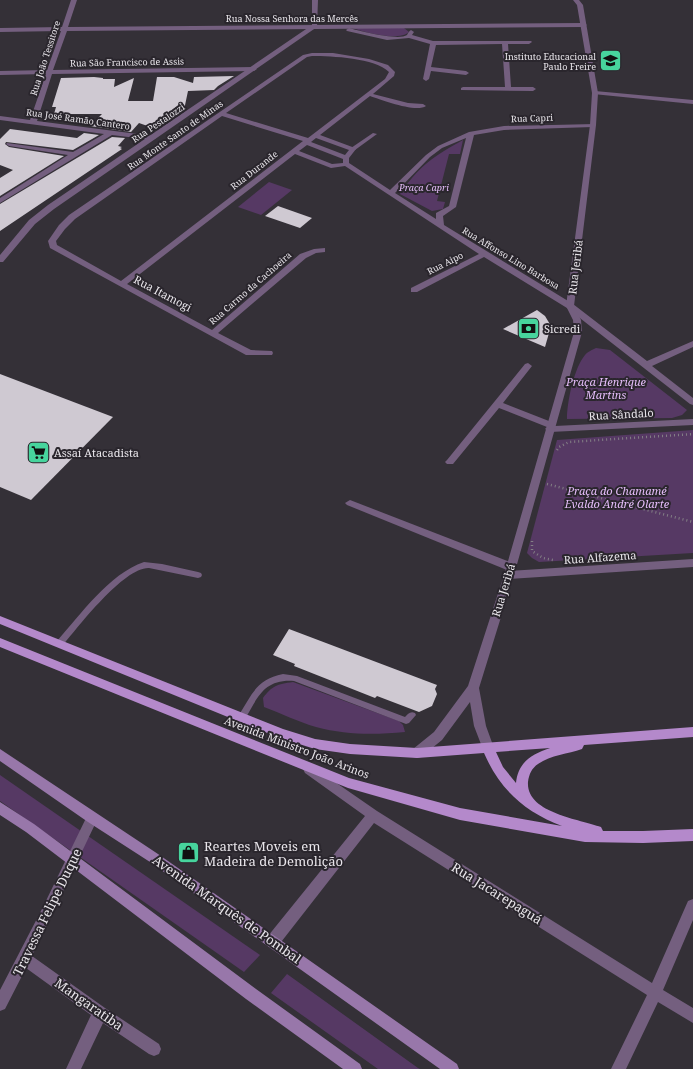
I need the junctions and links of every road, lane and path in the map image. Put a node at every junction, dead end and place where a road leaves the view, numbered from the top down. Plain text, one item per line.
1 (74, 0) edge
2 (315, 0) edge
3 (576, 0) edge
4 (584, 25) junction
5 (315, 26) junction
6 (334, 26) junction
7 (413, 26) junction
8 (64, 29) junction
9 (0, 30) edge
10 (409, 36) junction
11 (529, 42) dead end
12 (433, 43) junction
13 (505, 43) junction
14 (316, 54) joint
15 (254, 69) junction
16 (428, 69) junction
17 (0, 73) edge
18 (49, 73) junction
19 (466, 73) dead end
20 (426, 79) dead end
21 (463, 89) dead end
22 (508, 89) junction
23 (533, 89) dead end
24 (595, 93) junction
25 (368, 94) junction
26 (693, 102) edge
27 (423, 106) dead end
28 (221, 114) junction
29 (0, 118) edge
30 (34, 122) junction
31 (593, 125) junction
32 (110, 133) junction
33 (471, 133) junction
34 (375, 134) dead end
35 (315, 135) junction
36 (153, 138) junction
37 (306, 141) junction
38 (9, 144) dead end
39 (353, 149) junction
40 (293, 151) junction
41 (74, 154) junction
42 (347, 163) junction
43 (390, 194) junction
44 (0, 201) edge
45 (441, 227) junction
46 (52, 241) joint
47 (322, 250) dead end
48 (484, 254) junction
49 (0, 260) edge
50 (122, 284) junction
51 (414, 290) dead end
52 (570, 306) junction
53 (213, 333) junction
54 (693, 344) edge
55 (269, 353) dead end
56 (646, 365) junction
57 (528, 366) dead end
58 (693, 402) edge
59 (497, 404) junction
60 (693, 422) edge
61 (551, 427) junction
62 (693, 434) edge
63 (556, 450) dead end
64 (450, 462) dead end
65 (549, 477) dead end
66 (547, 484) junction
67 (545, 492) dead end
68 (350, 503) dead end
69 (693, 522) edge
70 (533, 537) dead end
71 (559, 560) dead end
72 (693, 563) edge
73 (510, 571) junction
74 (198, 575) dead end
75 (0, 620) edge
76 (0, 642) edge
77 (60, 644) junction
78 (473, 688) junction
79 (412, 714) dead end
80 (242, 717) junction
81 (693, 732) edge
82 (598, 740) junction
83 (488, 748) junction
84 (417, 753) junction
85 (0, 754) edge
86 (304, 765) junction
87 (527, 802) junction
88 (0, 808) edge
89 (372, 814) junction
90 (92, 818) junction
91 (693, 835) edge
92 (643, 837) junction
93 (73, 861) junction
94 (693, 905) edge
95 (273, 941) junction
96 (25, 959) junction
97 (654, 993) junction
98 (0, 1004) edge
99 (100, 1013) junction
100 (693, 1016) edge
101 (154, 1049) dead end
102 (73, 1069) edge
103 (355, 1069) edge
104 (452, 1069) edge
105 (618, 1069) edge

1 - 8 street, Rua João Tessitore
2 - 5 street
3 - 4 street, Rua Jeribá
4 - 7 street, Rua Nossa Senhora das Mercês
4 - 24 street, Rua Jeribá
5 - 6 street, Rua Nossa Senhora das Mercês
5 - 8 street, Rua Nossa Senhora das Mercês
5 - 15 street, Rua Pestalozzi
6 - 7 street, Rua Nossa Senhora das Mercês
6 - 10 street
7 - 10 street
8 - 9 street, Rua Nossa Senhora das Mercês
8 - 18 street, Rua João Tessitore
10 - 12 street
11 - 13 street
12 - 13 street
12 - 16 street
13 - 22 street
14 - 25 street, Rua Durande
14 - 28 street, Rua Monte Santo de Minas
15 - 18 street, Rua São Francisco de Assis
15 - 36 street, Rua Pestalozzi
16 - 19 street
16 - 20 street
17 - 18 street, Rua São Francisco de Assis
18 - 30 street, Rua João Tessitore
21 - 22 street
22 - 23 street
24 - 26 street
24 - 31 street, Rua Jeribá
25 - 27 street
25 - 35 street, Rua Durande
28 - 37 street, Rua Affonso Lino Barbosa
28 - 46 street, Rua Monte Santo de Minas
29 - 30 street, Rua José Ramão Cantero
30 - 32 street, Rua José Ramão Cantero
31 - 33 street, Rua Capri
31 - 52 street, Rua Jeribá
32 - 36 street, Rua José Ramão Cantero
32 - 41 street
33 - 43 street, Rua Capri
33 - 45 street
34 - 39 lane
35 - 37 street, Rua Durande
35 - 39 street
36 - 49 street, Rua Pestalozzi
37 - 40 street, Rua Durande
37 - 42 street, Rua Affonso Lino Barbosa
38 - 41 street
39 - 42 street
40 - 42 street
40 - 50 street, Rua Durande
41 - 44 street
42 - 43 street, Rua Affonso Lino Barbosa
43 - 45 street, Rua Affonso Lino Barbosa
45 - 48 street, Rua Affonso Lino Barbosa
46 - 50 street, Rua Itamogi
47 - 53 street, Rua Carmo da Cachoeira
48 - 51 street, Rua Aipo
48 - 52 street, Rua Affonso Lino Barbosa
50 - 53 street, Rua Itamogi
52 - 56 street, Rua Affonso Lino Barbosa
52 - 61 street, Rua Jeribá
53 - 55 street, Rua Itamogi
54 - 56 street
56 - 58 street, Rua Affonso Lino Barbosa
57 - 59 street
59 - 61 street
59 - 64 street
60 - 61 street, Rua Sândalo
61 - 73 street, Rua Jeribá
62 - 63 path
65 - 66 path
66 - 67 path
66 - 69 path
68 - 73 street
70 - 71 path
72 - 73 street, Rua Alfazema
73 - 78 street, Rua Jeribá
74 - 77 lane
75 - 77 main road, Avenida Ministro João Arinos
76 - 86 main road, Avenida Ministro João Arinos
77 - 80 main road, Avenida Ministro João Arinos
78 - 83 street
78 - 84 street
79 - 80 lane
80 - 84 main road, Avenida Ministro João Arinos
81 - 82 main road, Avenida Ministro João Arinos
82 - 83 main road, Avenida Ministro João Arinos
82 - 87 main road
83 - 84 main road, Avenida Ministro João Arinos
83 - 87 main road
85 - 90 main road, Avenida Marquês de Pombal
86 - 89 street, Rua Jacarepaguá
86 - 92 main road, Avenida Ministro João Arinos
87 - 92 main road
88 - 93 main road
89 - 95 street
89 - 97 street, Rua Jacarepaguá
90 - 93 street, Travessa Felipe Duque
90 - 95 main road, Avenida Marquês de Pombal
91 - 92 main road, Avenida Ministro João Arinos
93 - 96 street, Travessa Felipe Duque
93 - 103 main road
94 - 97 street
95 - 104 main road, Avenida Marquês de Pombal
96 - 98 street, Travessa Felipe Duque
96 - 99 street, Mangaratiba
97 - 100 street, Rua Jacarepaguá
97 - 105 street
99 - 101 street, Mangaratiba
99 - 102 street

